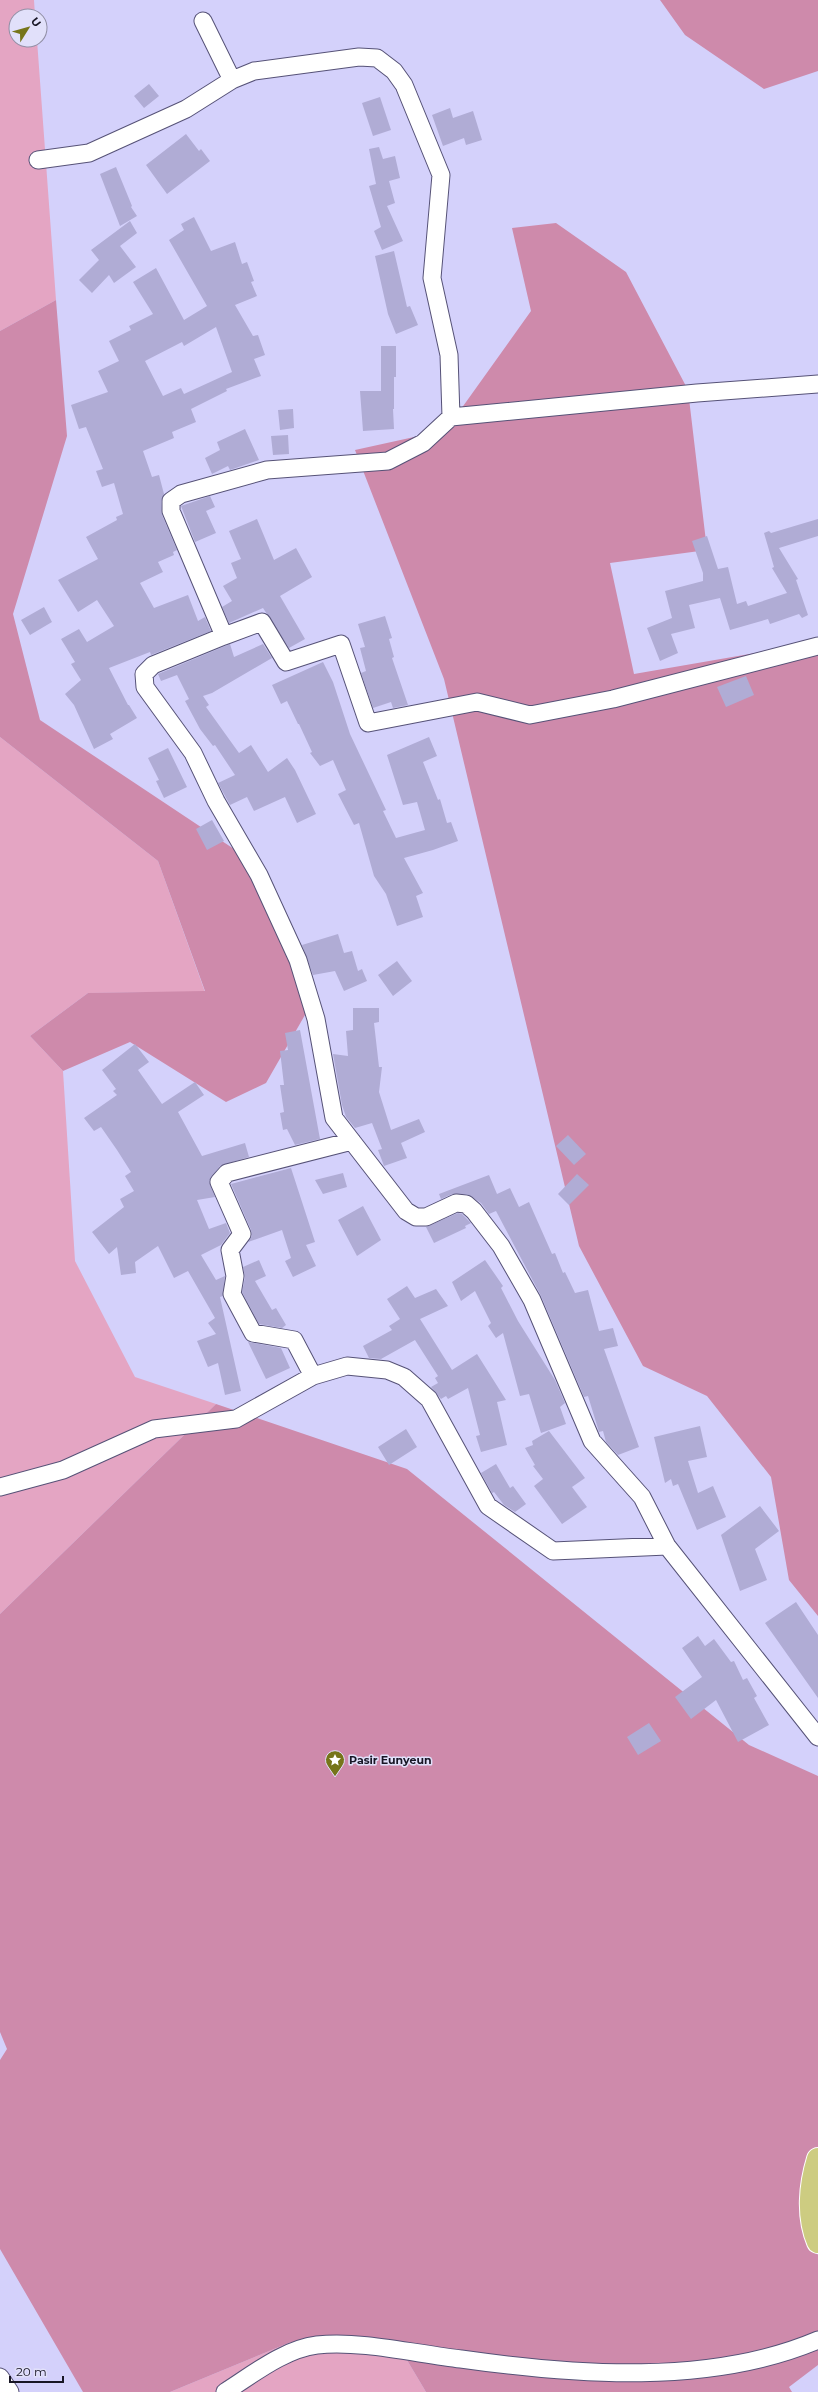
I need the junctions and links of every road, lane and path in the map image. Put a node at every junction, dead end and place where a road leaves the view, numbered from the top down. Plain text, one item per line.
1 (203, 21) dead end
2 (232, 80) junction
3 (38, 160) dead end
4 (818, 384) edge
5 (451, 417) junction
6 (224, 636) junction
7 (818, 646) edge
8 (352, 1141) junction
9 (312, 1376) junction
10 (0, 1487) edge
11 (668, 1546) junction
12 (818, 1736) edge
13 (818, 2159) edge
14 (818, 2242) edge
15 (818, 2340) edge
16 (0, 2377) edge
17 (10, 2392) edge
18 (225, 2392) edge

1 - 2 street
2 - 3 street
2 - 5 street
4 - 5 street
5 - 6 street
6 - 7 street
6 - 8 street
8 - 9 street
8 - 11 street
9 - 10 street
9 - 11 street
11 - 12 street
13 - 14 main road
15 - 18 street
16 - 17 street

